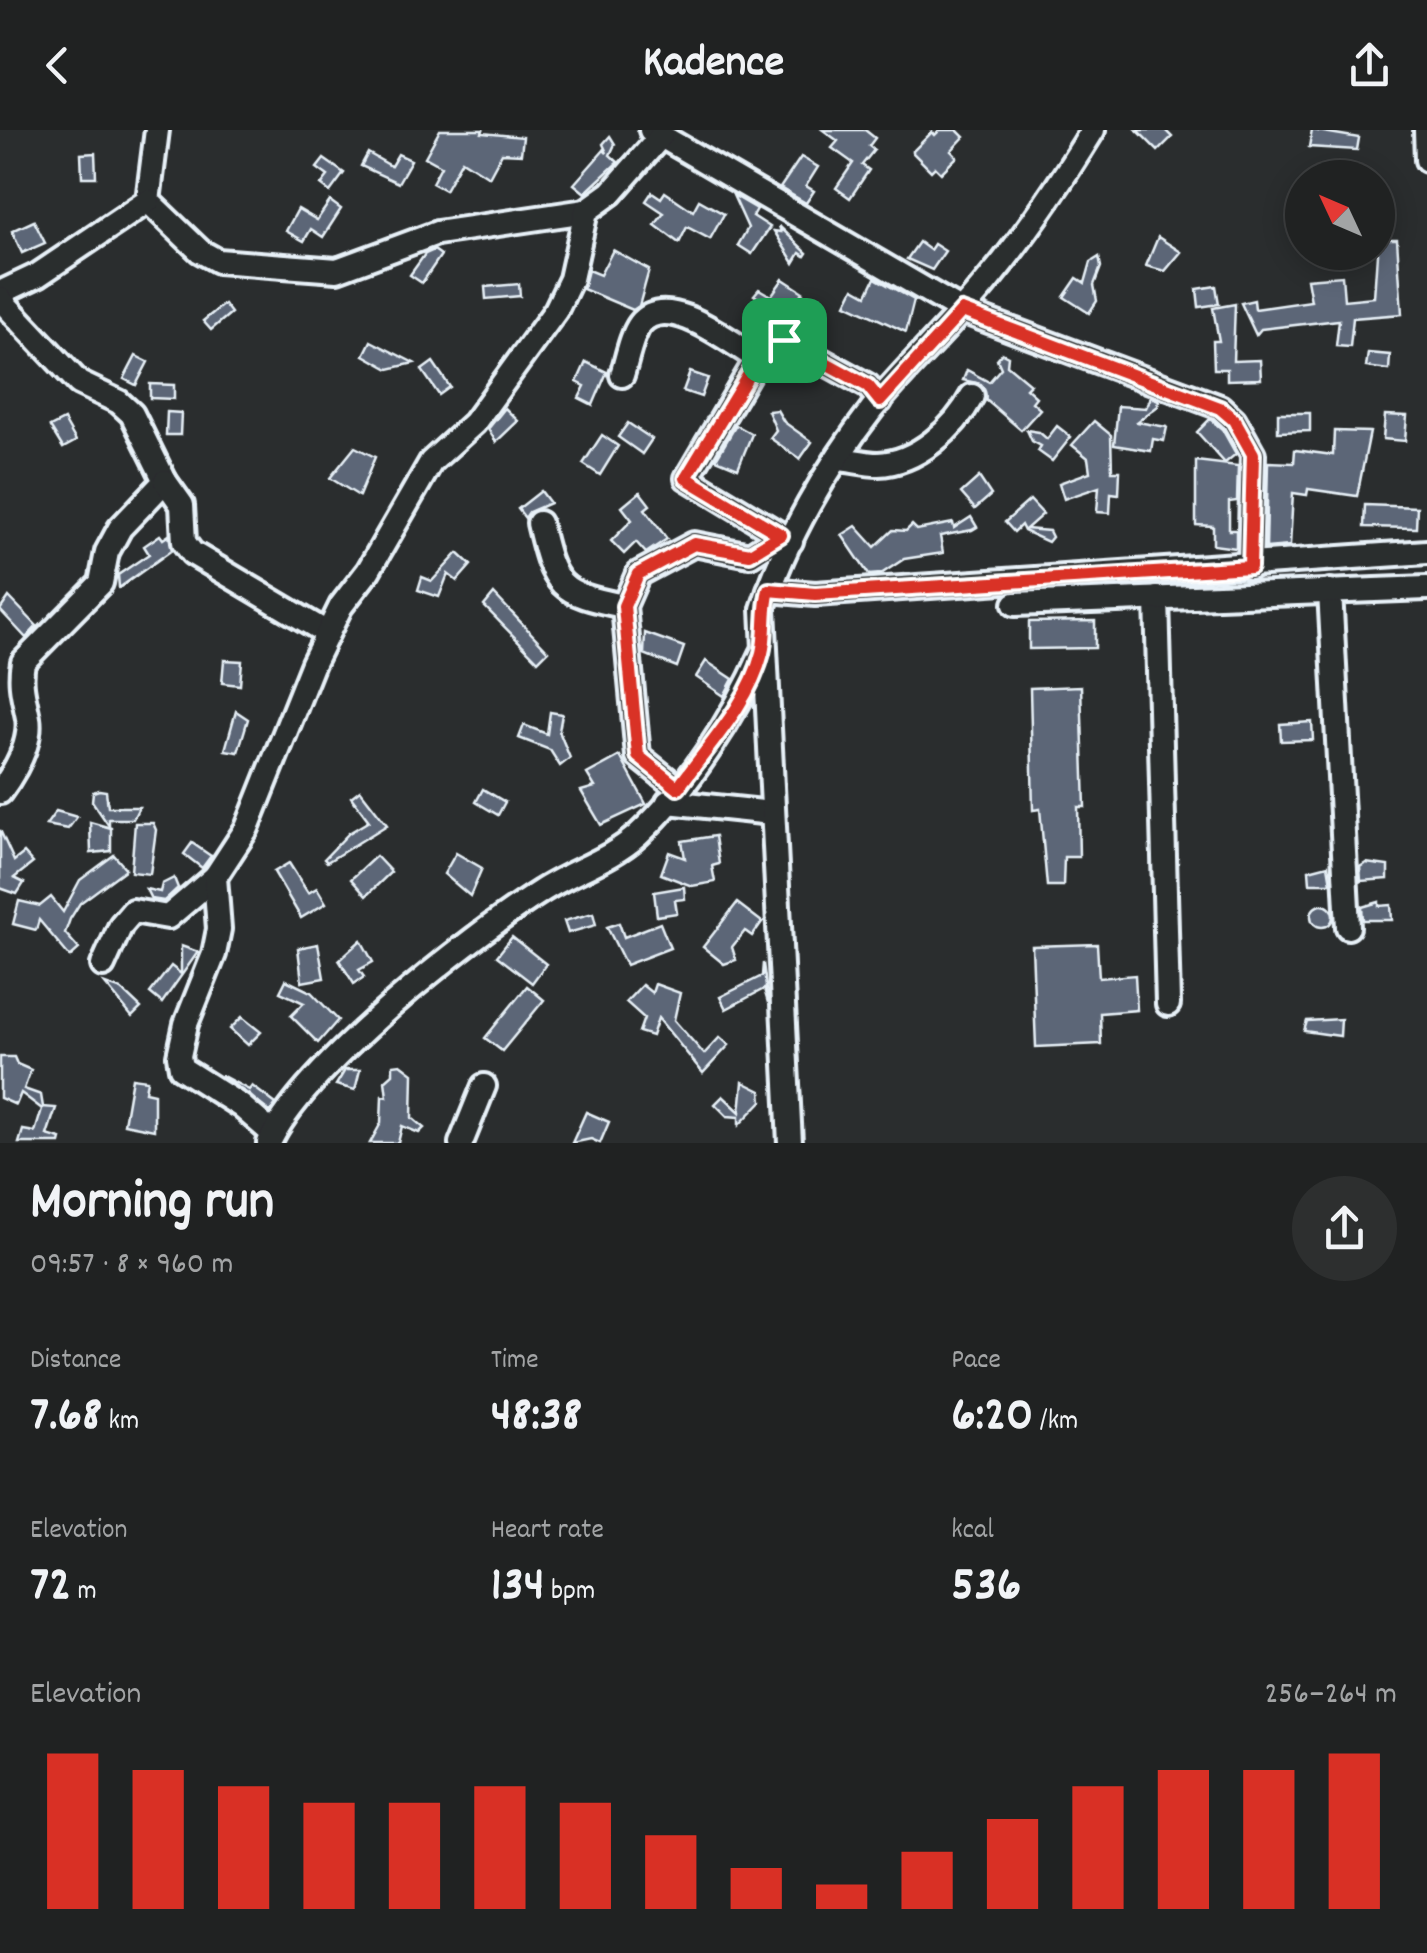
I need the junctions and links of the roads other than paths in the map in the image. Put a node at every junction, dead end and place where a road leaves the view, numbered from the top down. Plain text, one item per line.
1 (158, 130) edge
2 (1094, 130) edge
3 (1426, 130) edge
4 (656, 133) edge
5 (1427, 160) edge
6 (148, 201) junction
7 (586, 210) junction
8 (0, 296) edge
9 (962, 311) junction
10 (758, 359) junction
11 (622, 375) dead end
12 (972, 396) dead end
13 (880, 401) junction
14 (838, 459) junction
15 (166, 481) junction
16 (539, 523) dead end
17 (786, 538) junction
18 (1427, 552) edge
19 (1250, 567) junction
20 (1427, 588) edge
21 (769, 590) junction
22 (1330, 591) junction
23 (1157, 598) junction
24 (1015, 604) dead end
25 (624, 606) junction
26 (327, 633) junction
27 (762, 652) junction
28 (11, 664) edge
29 (0, 792) edge
30 (673, 795) junction
31 (772, 813) junction
32 (216, 877) junction
33 (1348, 927) dead end
34 (103, 965) dead end
35 (1168, 1004) dead end
36 (484, 1086) dead end
37 (271, 1138) edge
38 (460, 1143) edge
39 (790, 1143) edge

1 - 6 street
2 - 9 street
3 - 5 street
4 - 7 street
4 - 9 street
6 - 7 street
6 - 8 street
7 - 26 street
8 - 15 street
9 - 13 street
9 - 19 street
10 - 11 street
10 - 13 street
10 - 17 street
12 - 14 street
13 - 14 street
14 - 17 street
15 - 26 street
15 - 28 street
16 - 25 street
17 - 21 street
17 - 25 street
18 - 19 street
19 - 21 street
20 - 22 street
21 - 27 street
22 - 23 street
22 - 33 street
23 - 24 street
23 - 35 street
25 - 30 street
26 - 32 street
27 - 30 street
27 - 31 street
28 - 29 street
30 - 31 street
30 - 37 street
31 - 39 street
32 - 34 street
32 - 37 street
36 - 38 street

